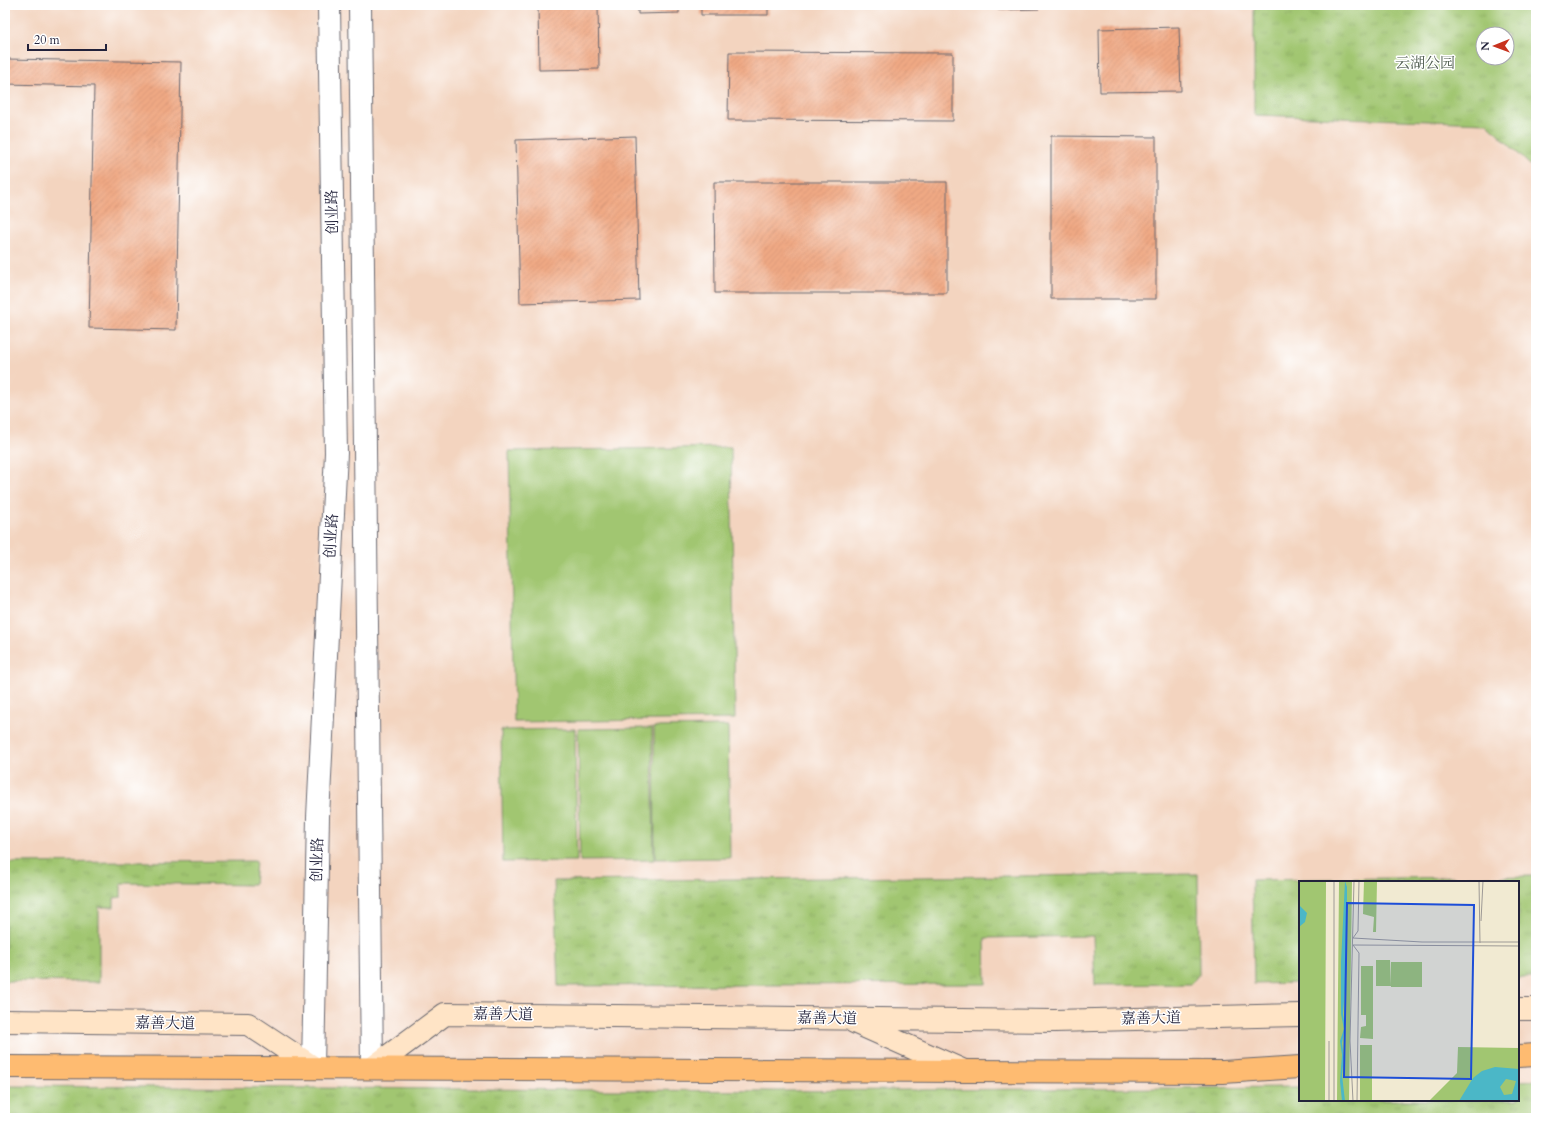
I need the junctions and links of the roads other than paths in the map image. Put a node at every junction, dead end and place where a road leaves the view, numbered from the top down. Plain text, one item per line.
1 (328, 5) edge
2 (360, 5) edge
3 (1519, 1009) edge
4 (1536, 1009) edge
5 (1299, 1015) edge
6 (845, 1018) junction
7 (5, 1021) edge
8 (1536, 1055) edge
9 (1519, 1056) edge
10 (5, 1067) edge
11 (313, 1067) junction
12 (1299, 1067) edge
13 (372, 1068) junction
14 (962, 1070) junction

1 - 11 street, 创业路
2 - 13 street, 创业路
3 - 4 main road
5 - 6 main road, 嘉善大道
6 - 13 main road, 嘉善大道
6 - 14 main road
7 - 11 main road, 嘉善大道
8 - 9 main road
10 - 11 main road
11 - 13 main road
12 - 14 main road
13 - 14 main road

